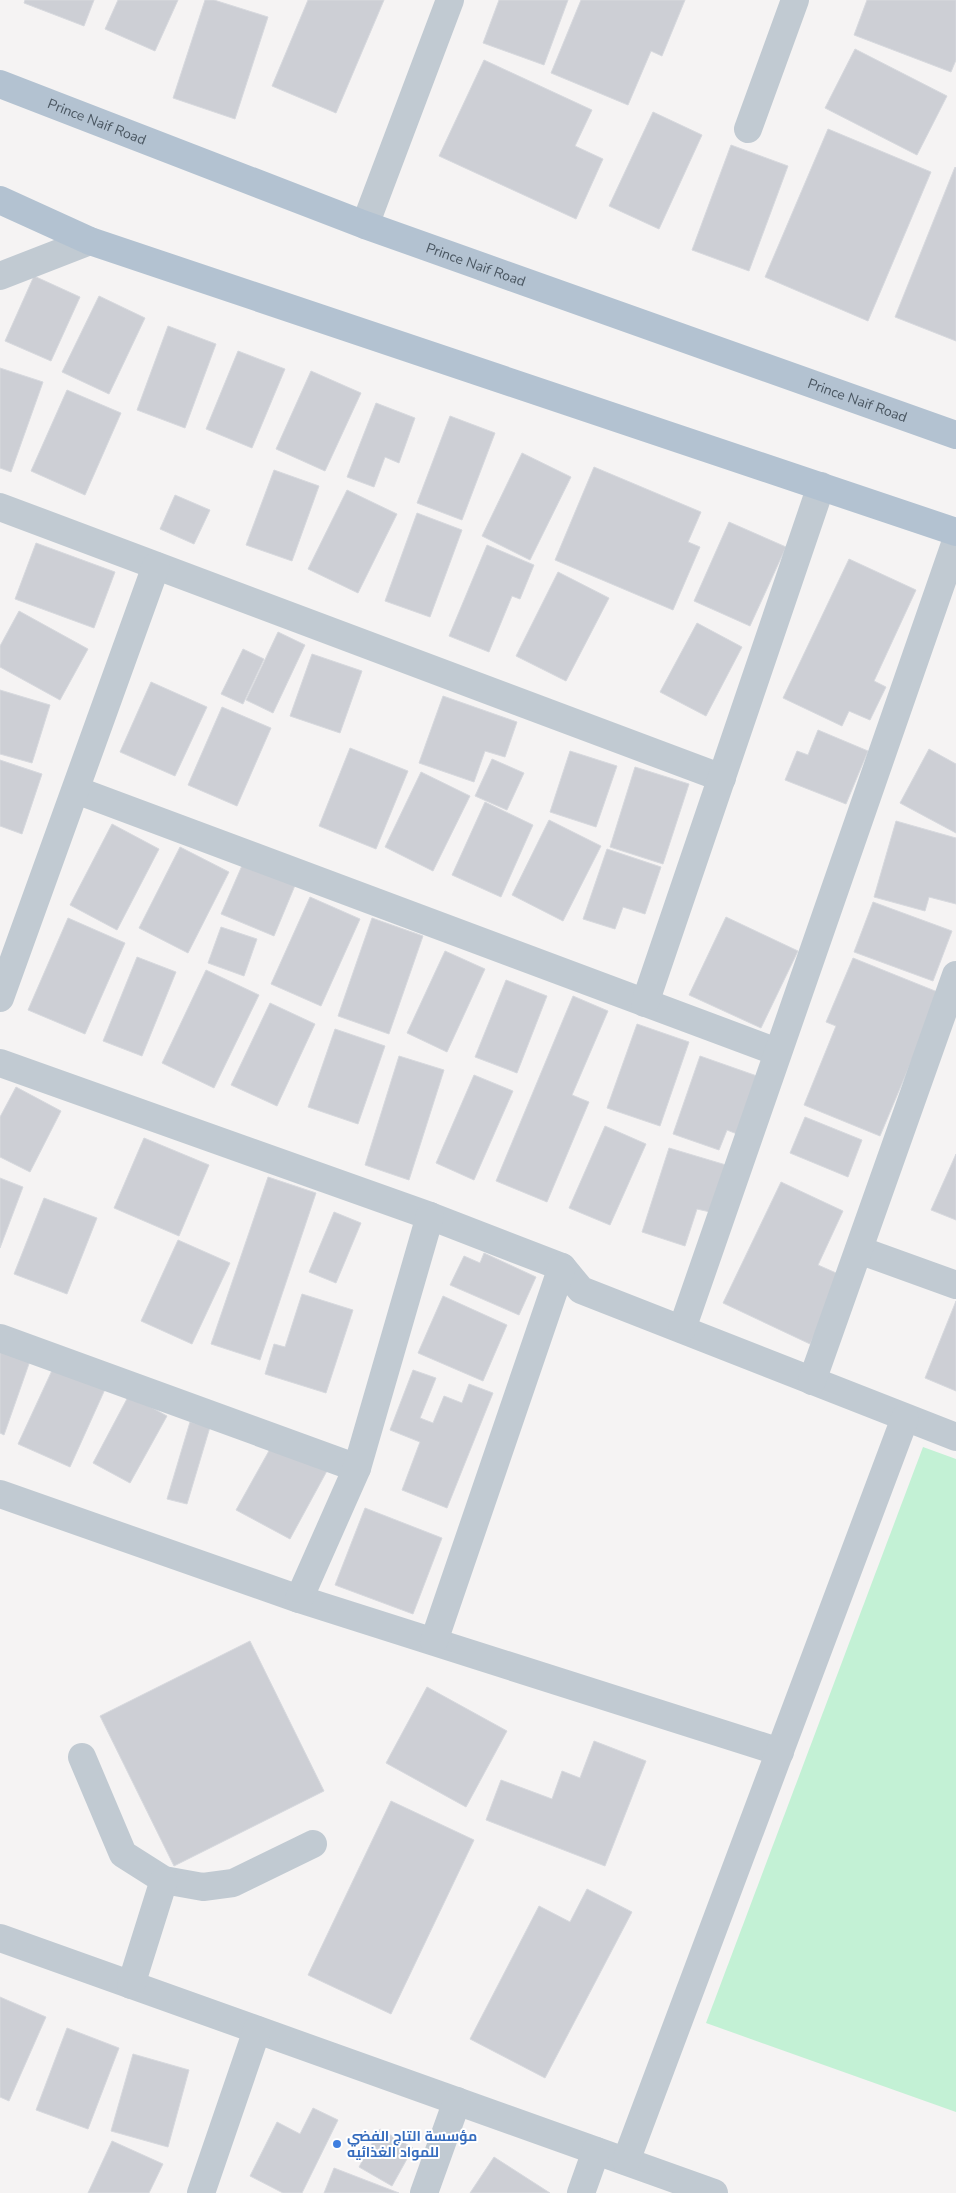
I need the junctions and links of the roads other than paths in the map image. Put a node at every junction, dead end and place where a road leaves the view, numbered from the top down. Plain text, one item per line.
1 (450, 0) edge
2 (794, 0) edge
3 (0, 84) edge
4 (748, 130) dead end
5 (0, 200) edge
6 (365, 225) junction
7 (90, 241) junction
8 (0, 276) edge
9 (956, 435) edge
10 (821, 486) junction
11 (0, 507) edge
12 (956, 532) edge
13 (956, 541) edge
14 (156, 566) junction
15 (722, 778) junction
16 (76, 790) junction
17 (956, 975) edge
18 (0, 998) edge
19 (645, 1003) junction
20 (777, 1052) junction
21 (0, 1063) edge
22 (430, 1216) junction
23 (858, 1250) junction
24 (562, 1266) junction
25 (956, 1285) edge
26 (682, 1329) junction
27 (0, 1338) edge
28 (812, 1381) junction
29 (905, 1418) junction
30 (956, 1437) edge
31 (357, 1468) junction
32 (0, 1494) edge
33 (299, 1599) junction
34 (434, 1641) junction
35 (780, 1752) junction
36 (82, 1757) dead end
37 (313, 1844) dead end
38 (164, 1880) junction
39 (0, 1938) edge
40 (130, 1985) junction
41 (257, 2030) junction
42 (457, 2101) junction
43 (596, 2150) junction
44 (626, 2161) junction
45 (201, 2193) edge
46 (424, 2193) edge
47 (581, 2193) edge
48 (714, 2193) edge

1 - 6 street
2 - 4 street
3 - 6 main road, Prince Naif Road
5 - 7 main road
6 - 9 main road, Prince Naif Road
7 - 8 street
7 - 10 main road
10 - 12 main road
10 - 15 street
11 - 14 street
13 - 20 street
14 - 15 street
14 - 16 street
15 - 19 street
16 - 18 street
16 - 19 street
17 - 23 street
19 - 20 street
20 - 26 street
21 - 22 street
22 - 24 street
22 - 31 street
23 - 25 street
23 - 28 street
24 - 26 street
24 - 34 street
26 - 28 street
27 - 31 street
28 - 29 street
29 - 30 street
29 - 35 street
31 - 33 street
32 - 33 street
33 - 34 street
34 - 35 street
35 - 44 street
36 - 38 street
37 - 38 street
38 - 40 street
39 - 40 street
40 - 41 street
41 - 42 street
41 - 45 street
42 - 43 street
42 - 46 street
43 - 44 street
43 - 47 street
44 - 48 street

